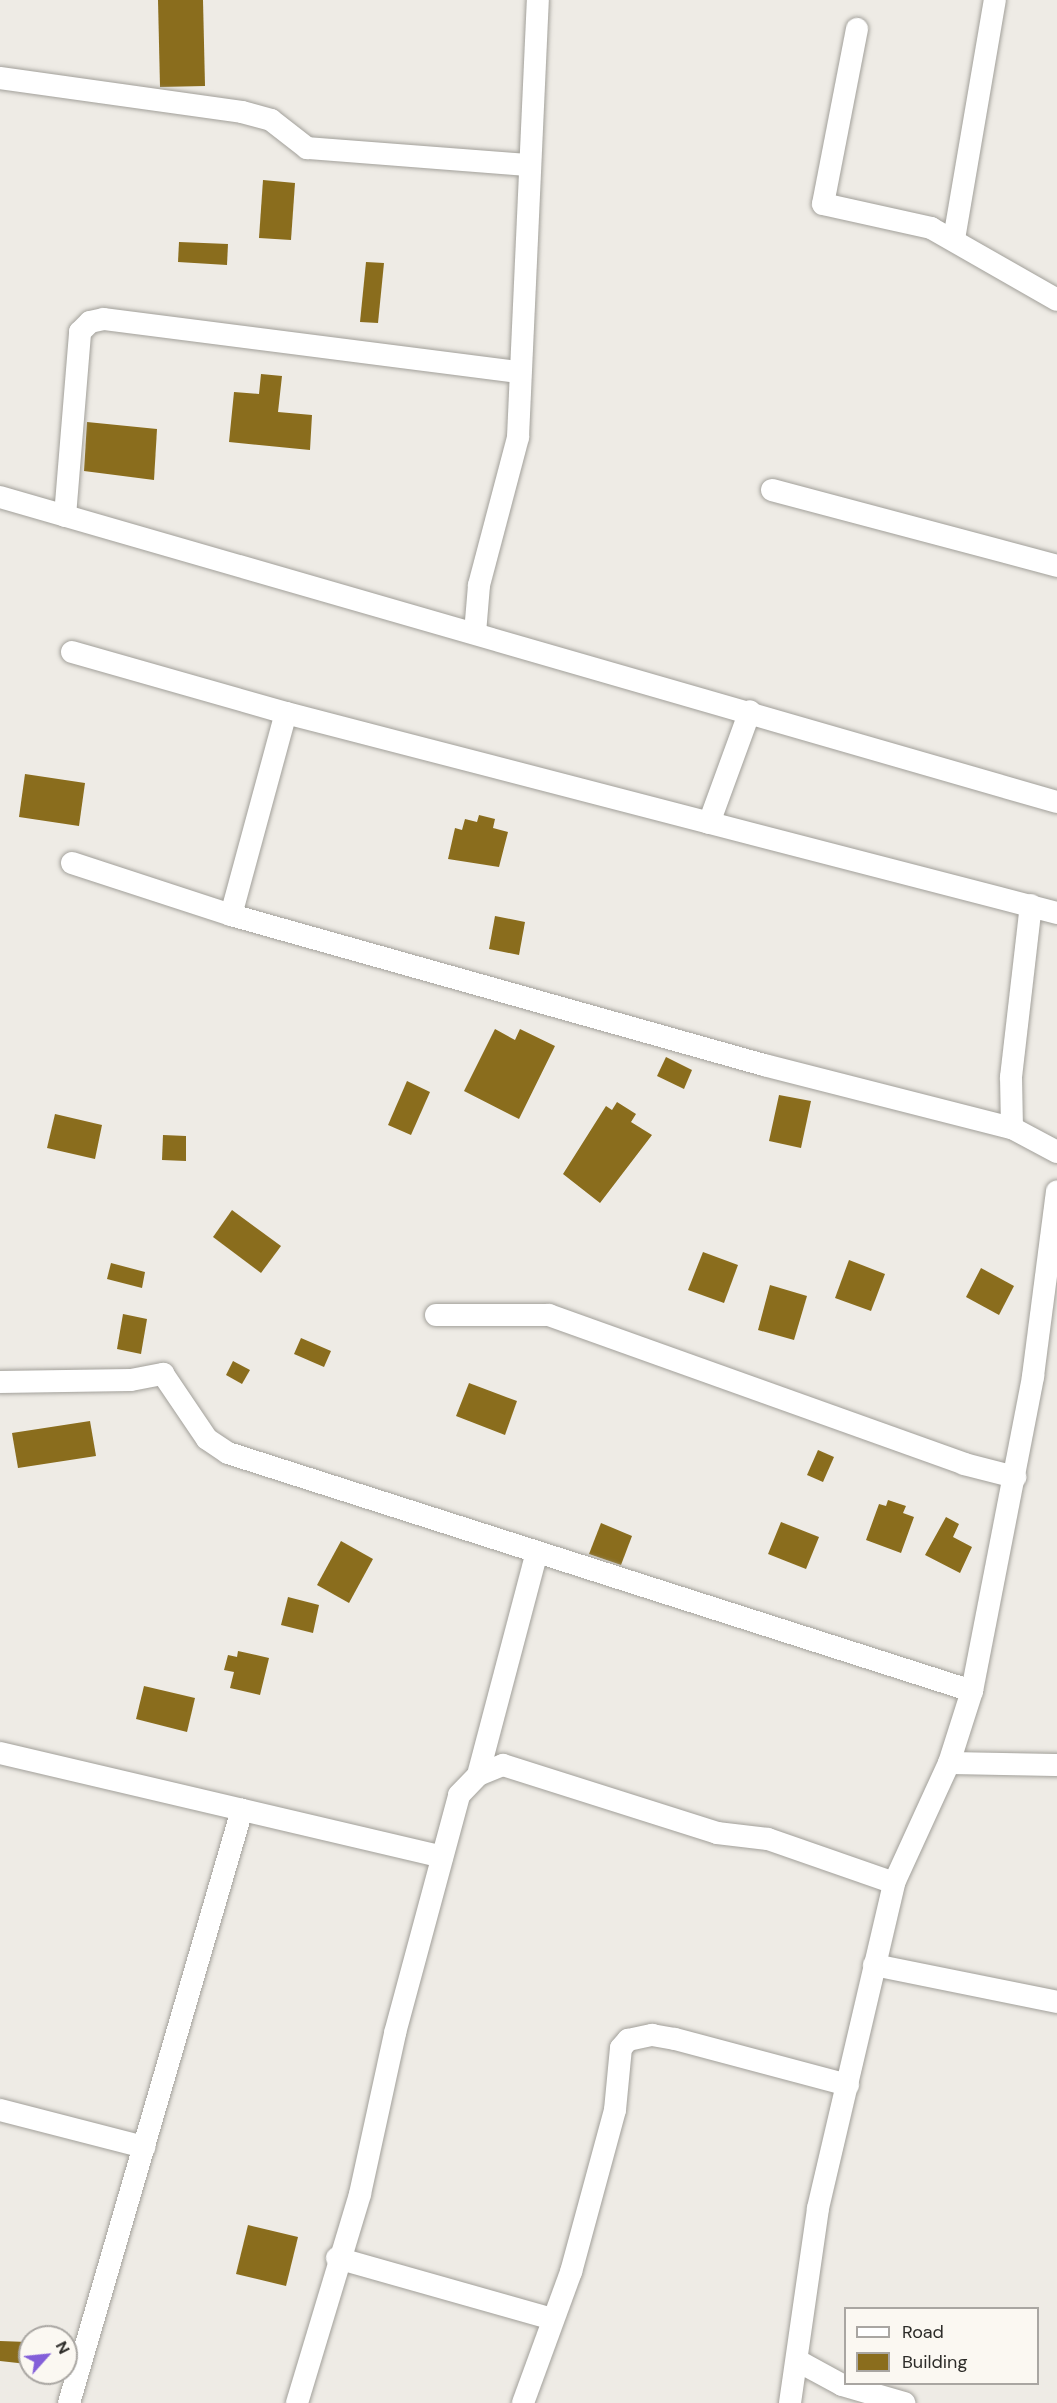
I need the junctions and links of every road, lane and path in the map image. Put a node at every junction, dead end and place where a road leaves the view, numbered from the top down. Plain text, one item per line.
1 (538, 0) edge
2 (995, 0) edge
3 (857, 29) dead end
4 (0, 78) edge
5 (529, 165) junction
6 (954, 239) junction
7 (1057, 300) edge
8 (518, 372) junction
9 (772, 489) dead end
10 (0, 497) edge
11 (65, 516) junction
12 (1057, 566) edge
13 (475, 633) junction
14 (72, 652) dead end
15 (750, 711) junction
16 (286, 714) junction
17 (1057, 802) edge
18 (709, 823) junction
19 (72, 863) dead end
20 (1031, 905) junction
21 (1057, 913) edge
22 (231, 915) junction
23 (1012, 1128) junction
24 (1057, 1152) edge
25 (1057, 1192) edge
26 (436, 1315) dead end
27 (0, 1382) edge
28 (1015, 1477) junction
29 (536, 1555) junction
30 (972, 1691) junction
31 (0, 1753) edge
32 (949, 1763) junction
33 (1057, 1765) edge
34 (478, 1775) junction
35 (243, 1810) junction
36 (442, 1857) junction
37 (894, 1882) junction
38 (874, 1965) junction
39 (1057, 2002) edge
40 (848, 2085) junction
41 (0, 2109) edge
42 (144, 2146) junction
43 (337, 2258) junction
44 (553, 2319) junction
45 (798, 2361) junction
46 (69, 2403) edge
47 (297, 2403) edge
48 (523, 2403) edge
49 (790, 2403) edge
50 (904, 2403) edge

1 - 5 street
2 - 6 street
3 - 6 street
4 - 5 street
5 - 8 street
6 - 7 street
8 - 11 street
8 - 13 street
9 - 12 street
10 - 11 street
11 - 13 street
13 - 15 street
14 - 16 street
15 - 17 street
15 - 18 street
16 - 18 street
16 - 22 street
18 - 20 street
19 - 22 street
20 - 21 street
20 - 23 street
22 - 23 street
23 - 24 street
25 - 28 street
26 - 28 street
27 - 29 street
28 - 30 street
29 - 30 street
29 - 34 street
30 - 32 street
31 - 35 street
32 - 33 street
32 - 37 street
34 - 36 street
34 - 37 street
35 - 36 street
35 - 42 street
36 - 43 street
37 - 38 street
38 - 39 street
38 - 40 street
40 - 44 street
40 - 45 street
41 - 42 street
42 - 46 street
43 - 44 street
43 - 47 street
44 - 48 street
45 - 49 street
45 - 50 street

